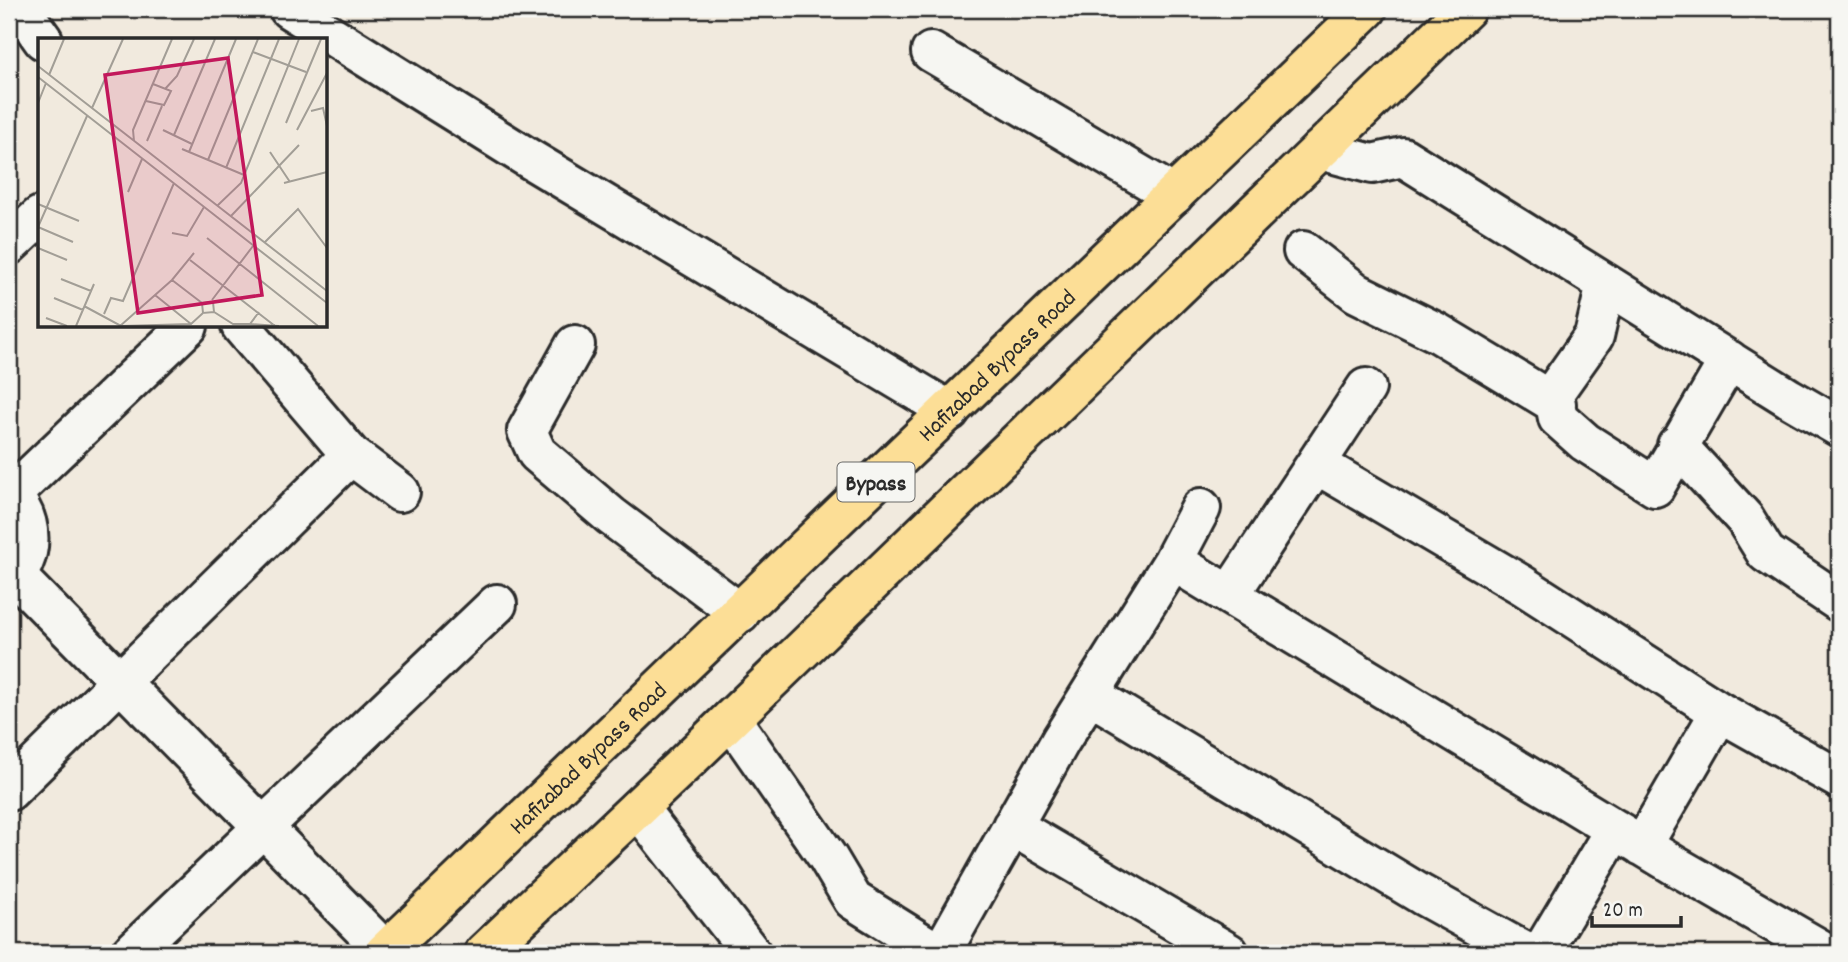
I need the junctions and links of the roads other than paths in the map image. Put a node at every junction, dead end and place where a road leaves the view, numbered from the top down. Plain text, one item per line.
1 (22, 9) edge
2 (289, 9) edge
3 (1367, 9) edge
4 (1466, 9) edge
5 (42, 38) edge
6 (931, 52) dead end
7 (1320, 150) junction
8 (1174, 195) junction
9 (38, 218) edge
10 (9, 245) edge
11 (1303, 251) dead end
12 (1606, 284) junction
13 (187, 327) edge
14 (242, 327) edge
15 (575, 345) dead end
16 (1729, 360) junction
17 (1366, 388) dead end
18 (1556, 404) junction
19 (950, 411) junction
20 (1839, 427) edge
21 (1677, 445) junction
22 (351, 455) junction
23 (1316, 464) junction
24 (400, 492) dead end
25 (10, 494) edge
26 (1202, 508) dead end
27 (1173, 561) junction
28 (12, 580) edge
29 (1230, 594) junction
30 (1839, 602) edge
31 (497, 604) dead end
32 (740, 613) junction
33 (120, 684) junction
34 (1090, 695) junction
35 (1720, 712) junction
36 (731, 719) junction
37 (1839, 779) edge
38 (9, 791) edge
39 (638, 808) junction
40 (1012, 826) junction
41 (261, 828) junction
42 (1629, 837) junction
43 (385, 952) edge
44 (131, 953) edge
45 (484, 953) edge
46 (751, 953) edge
47 (939, 953) edge
48 (1229, 953) edge
49 (1527, 953) edge
50 (1541, 953) edge
51 (1827, 953) edge

1 - 5 street
2 - 19 street
3 - 8 highway, Hafizabad Bypass Road / Bypass
4 - 7 highway, Bypass
6 - 8 street
7 - 12 street
7 - 36 highway, Bypass
8 - 19 highway, Hafizabad Bypass Road / Bypass
9 - 10 street
11 - 18 street
12 - 16 street
12 - 18 street
13 - 25 street
14 - 22 street
15 - 32 street
16 - 20 street
16 - 21 street
17 - 23 street
18 - 21 street
19 - 32 highway, Hafizabad Bypass Road / Bypass
21 - 30 street
22 - 24 street
22 - 33 street
23 - 29 street
23 - 35 street
25 - 28 street
26 - 27 street
27 - 29 street
27 - 34 street
28 - 33 street
29 - 42 street
31 - 41 street
32 - 43 highway, Hafizabad Bypass Road / Bypass
33 - 38 street
33 - 41 street
34 - 40 street
34 - 49 street
35 - 37 street
35 - 42 street
36 - 39 highway, Bypass
36 - 47 street
39 - 45 highway, Bypass
39 - 46 street
40 - 47 street
40 - 48 street
41 - 43 street
41 - 44 street
42 - 50 street
42 - 51 street

